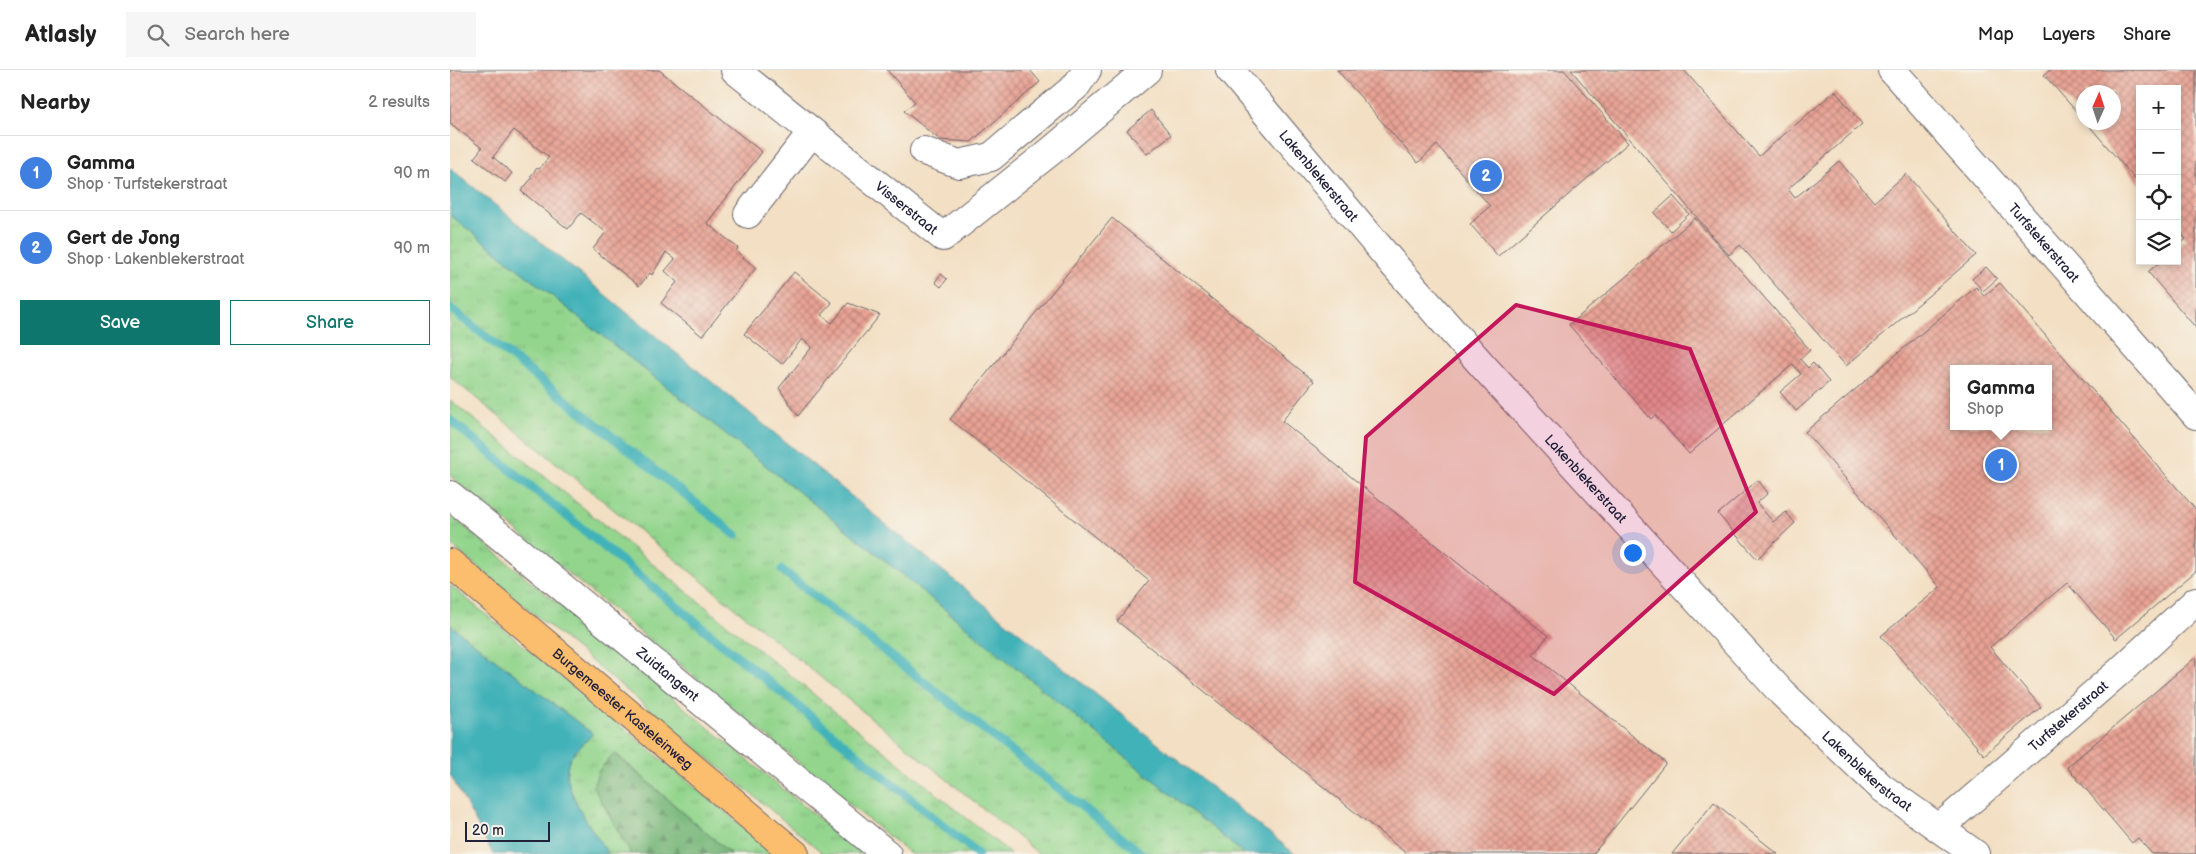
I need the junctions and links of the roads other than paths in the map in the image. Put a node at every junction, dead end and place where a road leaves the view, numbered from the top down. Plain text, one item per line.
1 (735, 70) edge
2 (1088, 70) edge
3 (1147, 70) edge
4 (1230, 70) edge
5 (1892, 70) edge
6 (1029, 125) junction
7 (812, 132) junction
8 (924, 151) dead end
9 (1051, 151) junction
10 (748, 214) dead end
11 (2196, 415) edge
12 (450, 495) edge
13 (450, 562) edge
14 (2196, 601) edge
15 (1939, 828) junction
16 (795, 854) edge
17 (887, 854) edge
18 (1975, 854) edge

1 - 7 street, Visserstraat
2 - 6 street
3 - 9 street, Visserstraat
4 - 15 street, Lakenblekerstraat
5 - 11 street, Turfstekerstraat
6 - 8 street
6 - 9 street
7 - 9 street, Visserstraat
7 - 10 street
12 - 17 street, Zuidtangent
13 - 16 main road, Burgemeester Kasteleinweg
14 - 15 street, Turfstekerstraat
15 - 18 street, Lakenblekerstraat

